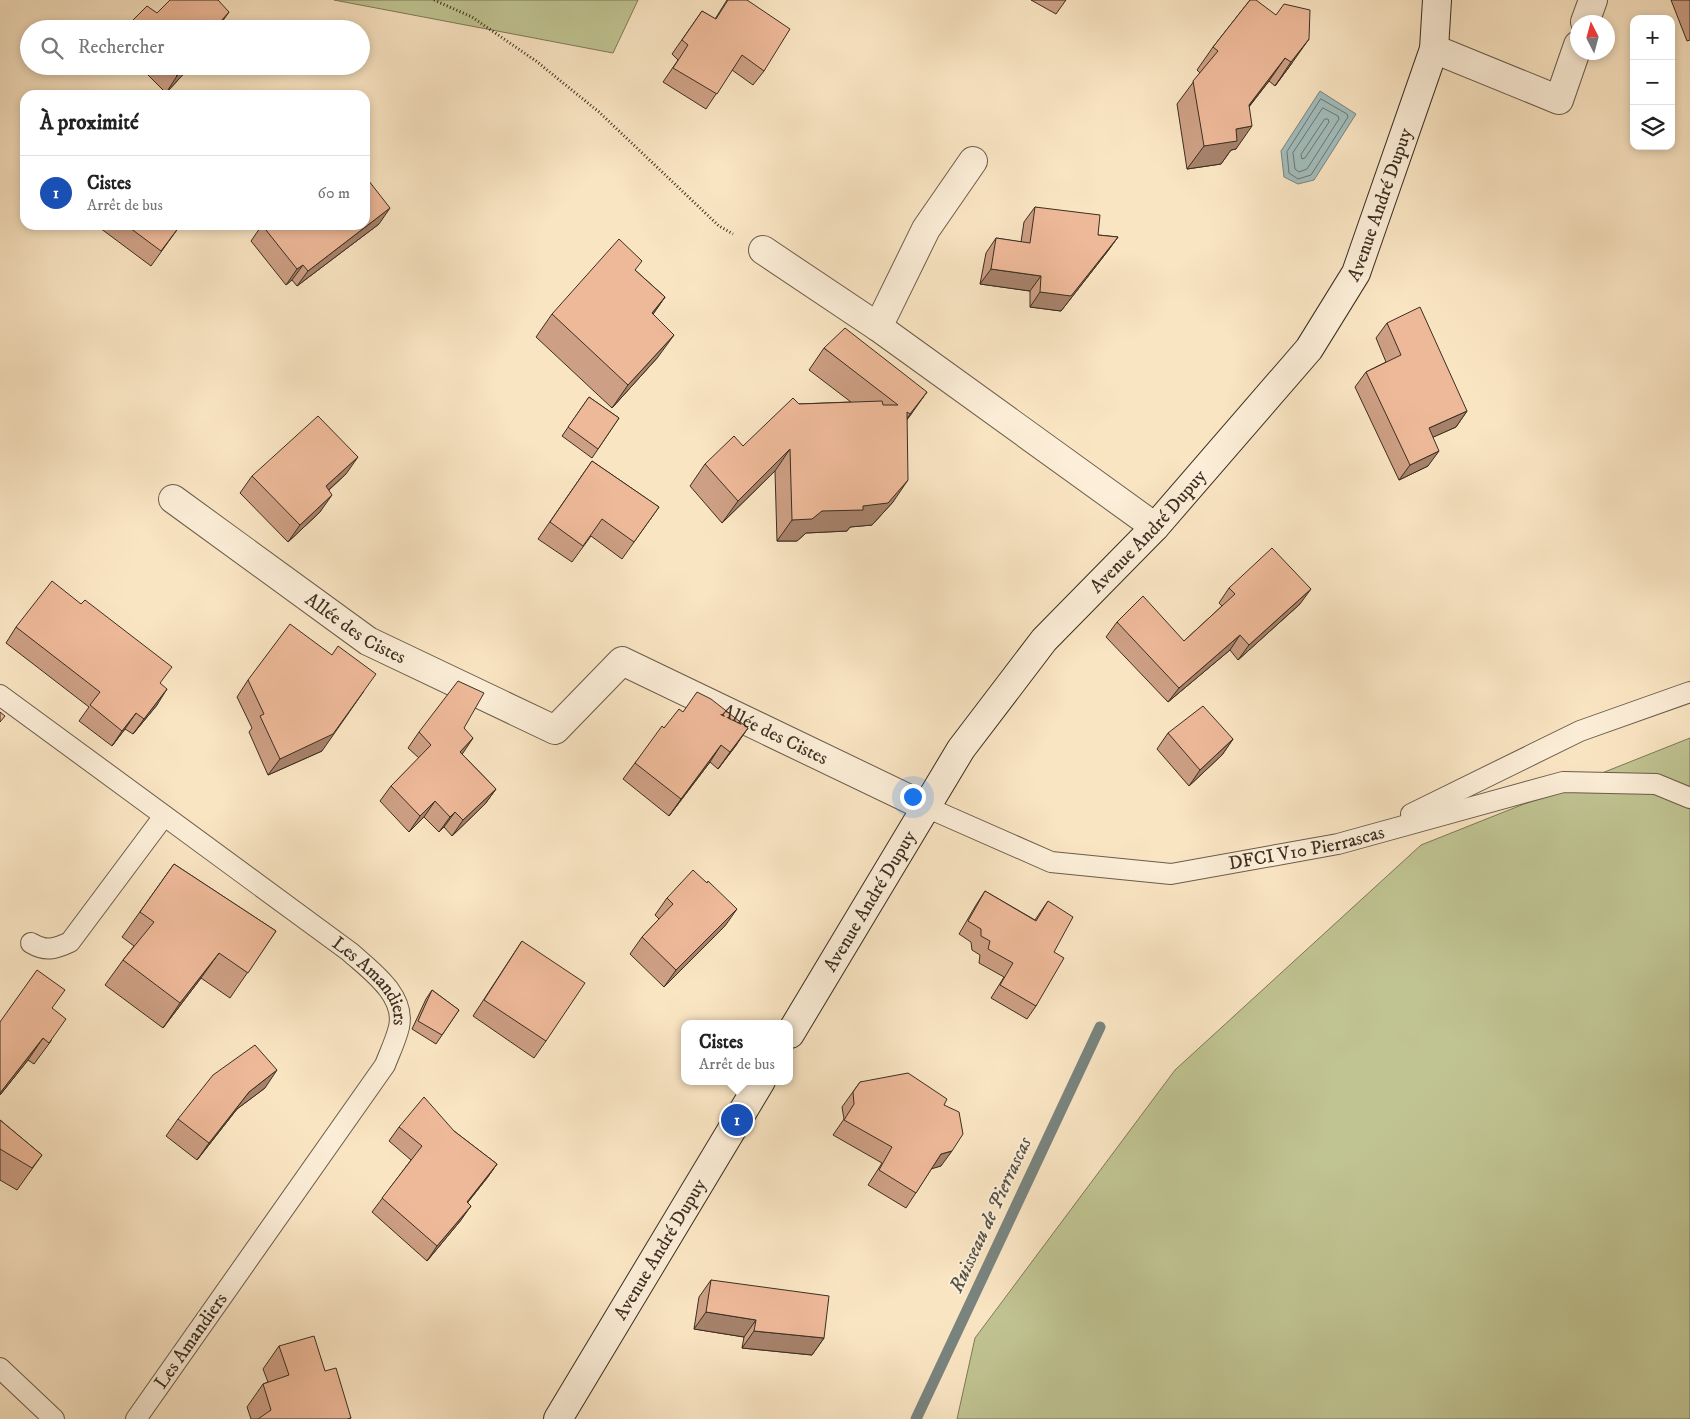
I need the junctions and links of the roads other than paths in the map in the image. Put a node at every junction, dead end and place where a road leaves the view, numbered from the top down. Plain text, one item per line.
1 (1437, 0) edge
2 (1593, 0) edge
3 (1588, 15) edge
4 (1434, 49) junction
5 (1573, 60) edge
6 (973, 162) dead end
7 (763, 250) road end
8 (878, 327) junction
9 (173, 499) dead end
10 (1155, 527) junction
11 (1690, 692) edge
12 (0, 695) edge
13 (1690, 798) edge
14 (926, 807) junction
15 (164, 816) junction
16 (1368, 835) junction
17 (31, 943) dead end
18 (793, 1029) edge
19 (759, 1085) edge
20 (0, 1368) edge
21 (54, 1419) edge
22 (136, 1419) edge
23 (558, 1419) edge

1 - 4 street, Avenue André Dupuy
2 - 3 street
4 - 5 street
4 - 10 street, Avenue André Dupuy
6 - 8 street
7 - 8 street
8 - 10 street
9 - 14 street, Allée des Cistes
10 - 14 street, Avenue André Dupuy
11 - 16 lane
12 - 15 lane, Les Amandiers
13 - 16 lane, DFCI V10 Pierrascas
14 - 16 lane, DFCI V10 Pierrascas
14 - 18 street, Avenue André Dupuy
15 - 17 lane
15 - 22 lane, Les Amandiers
19 - 23 street, Avenue André Dupuy
20 - 21 lane

